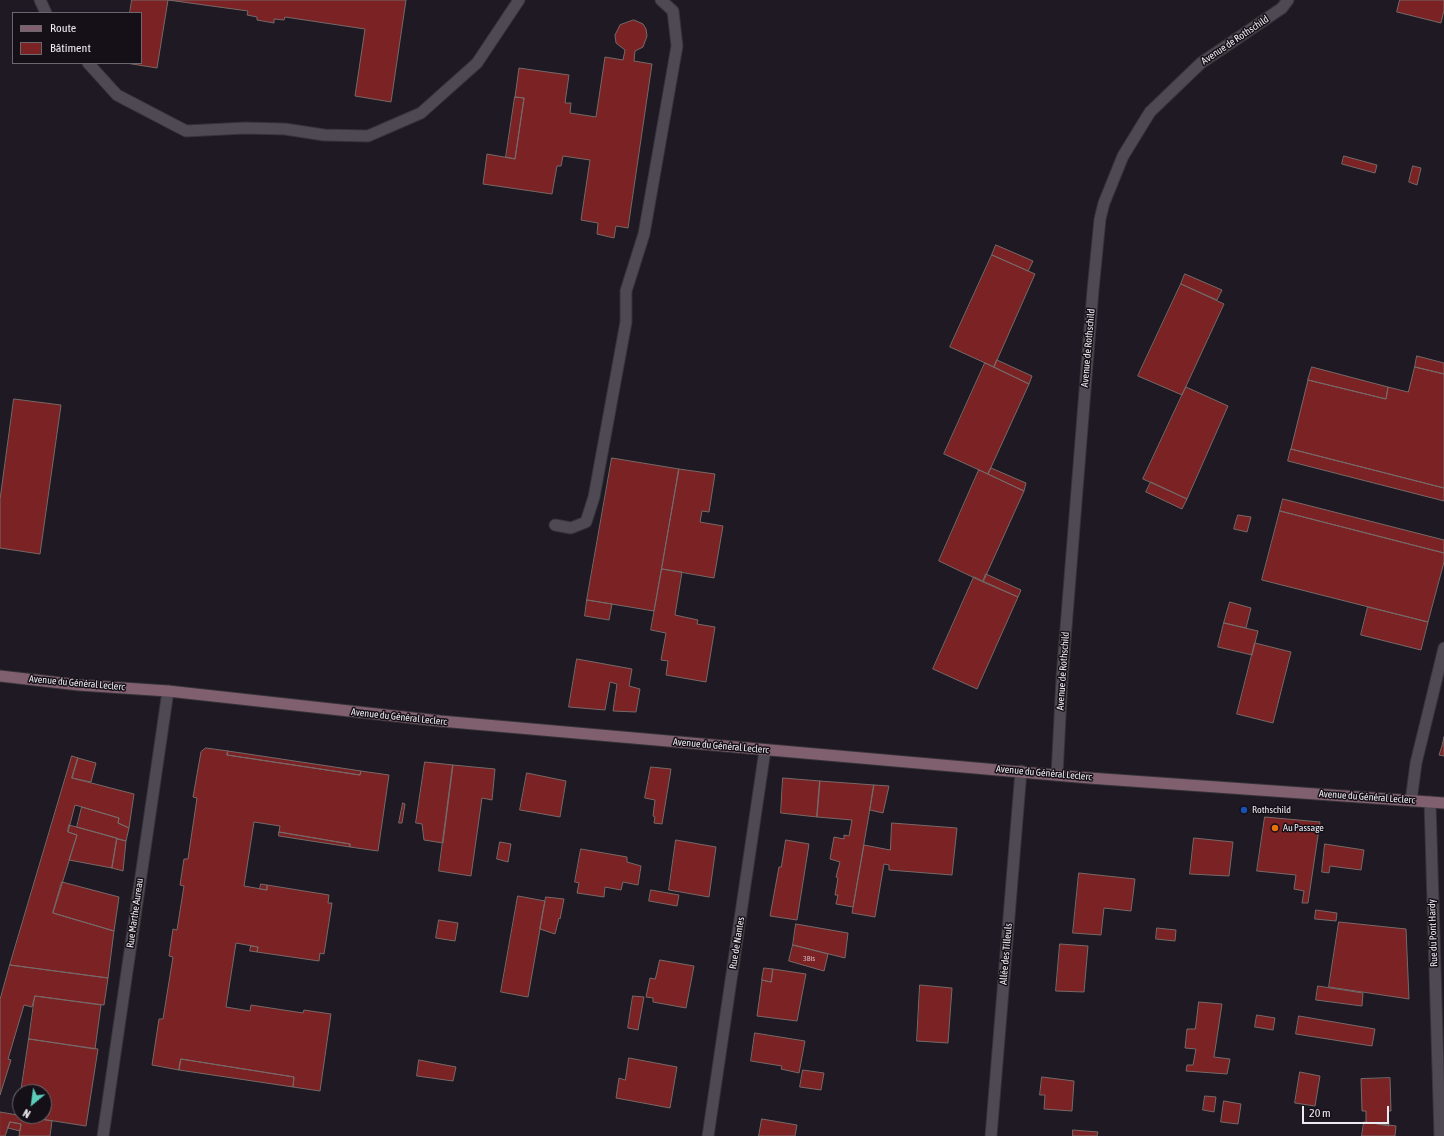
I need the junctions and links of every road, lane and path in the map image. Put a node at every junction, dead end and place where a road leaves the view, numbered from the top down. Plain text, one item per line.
1 (40, 0) edge
2 (519, 0) edge
3 (660, 0) edge
4 (1288, 0) edge
5 (46, 12) edge
6 (89, 64) edge
7 (555, 525) dead end
8 (1444, 648) edge
9 (0, 676) edge
10 (168, 691) junction
11 (765, 750) junction
12 (1021, 771) junction
13 (1056, 775) junction
14 (1411, 801) junction
15 (1430, 802) junction
16 (1444, 803) edge
17 (103, 1136) edge
18 (708, 1136) edge
19 (991, 1136) edge
20 (1440, 1136) edge

1 - 5 street
2 - 6 street
3 - 7 street
4 - 13 street, Avenue de Rothschild
8 - 14 street
9 - 10 main road, Avenue du Général Leclerc
10 - 11 main road, Avenue du Général Leclerc
10 - 17 street, Rue Marthe Aureau
11 - 12 main road, Avenue du Général Leclerc
11 - 18 street, Rue de Nantes
12 - 13 main road, Avenue du Général Leclerc
12 - 19 street, Allée des Tilleuls
13 - 14 main road, Avenue du Général Leclerc
14 - 15 main road, Avenue du Général Leclerc
15 - 16 main road, Avenue du Général Leclerc
15 - 20 street, Rue du Pont Hardy

